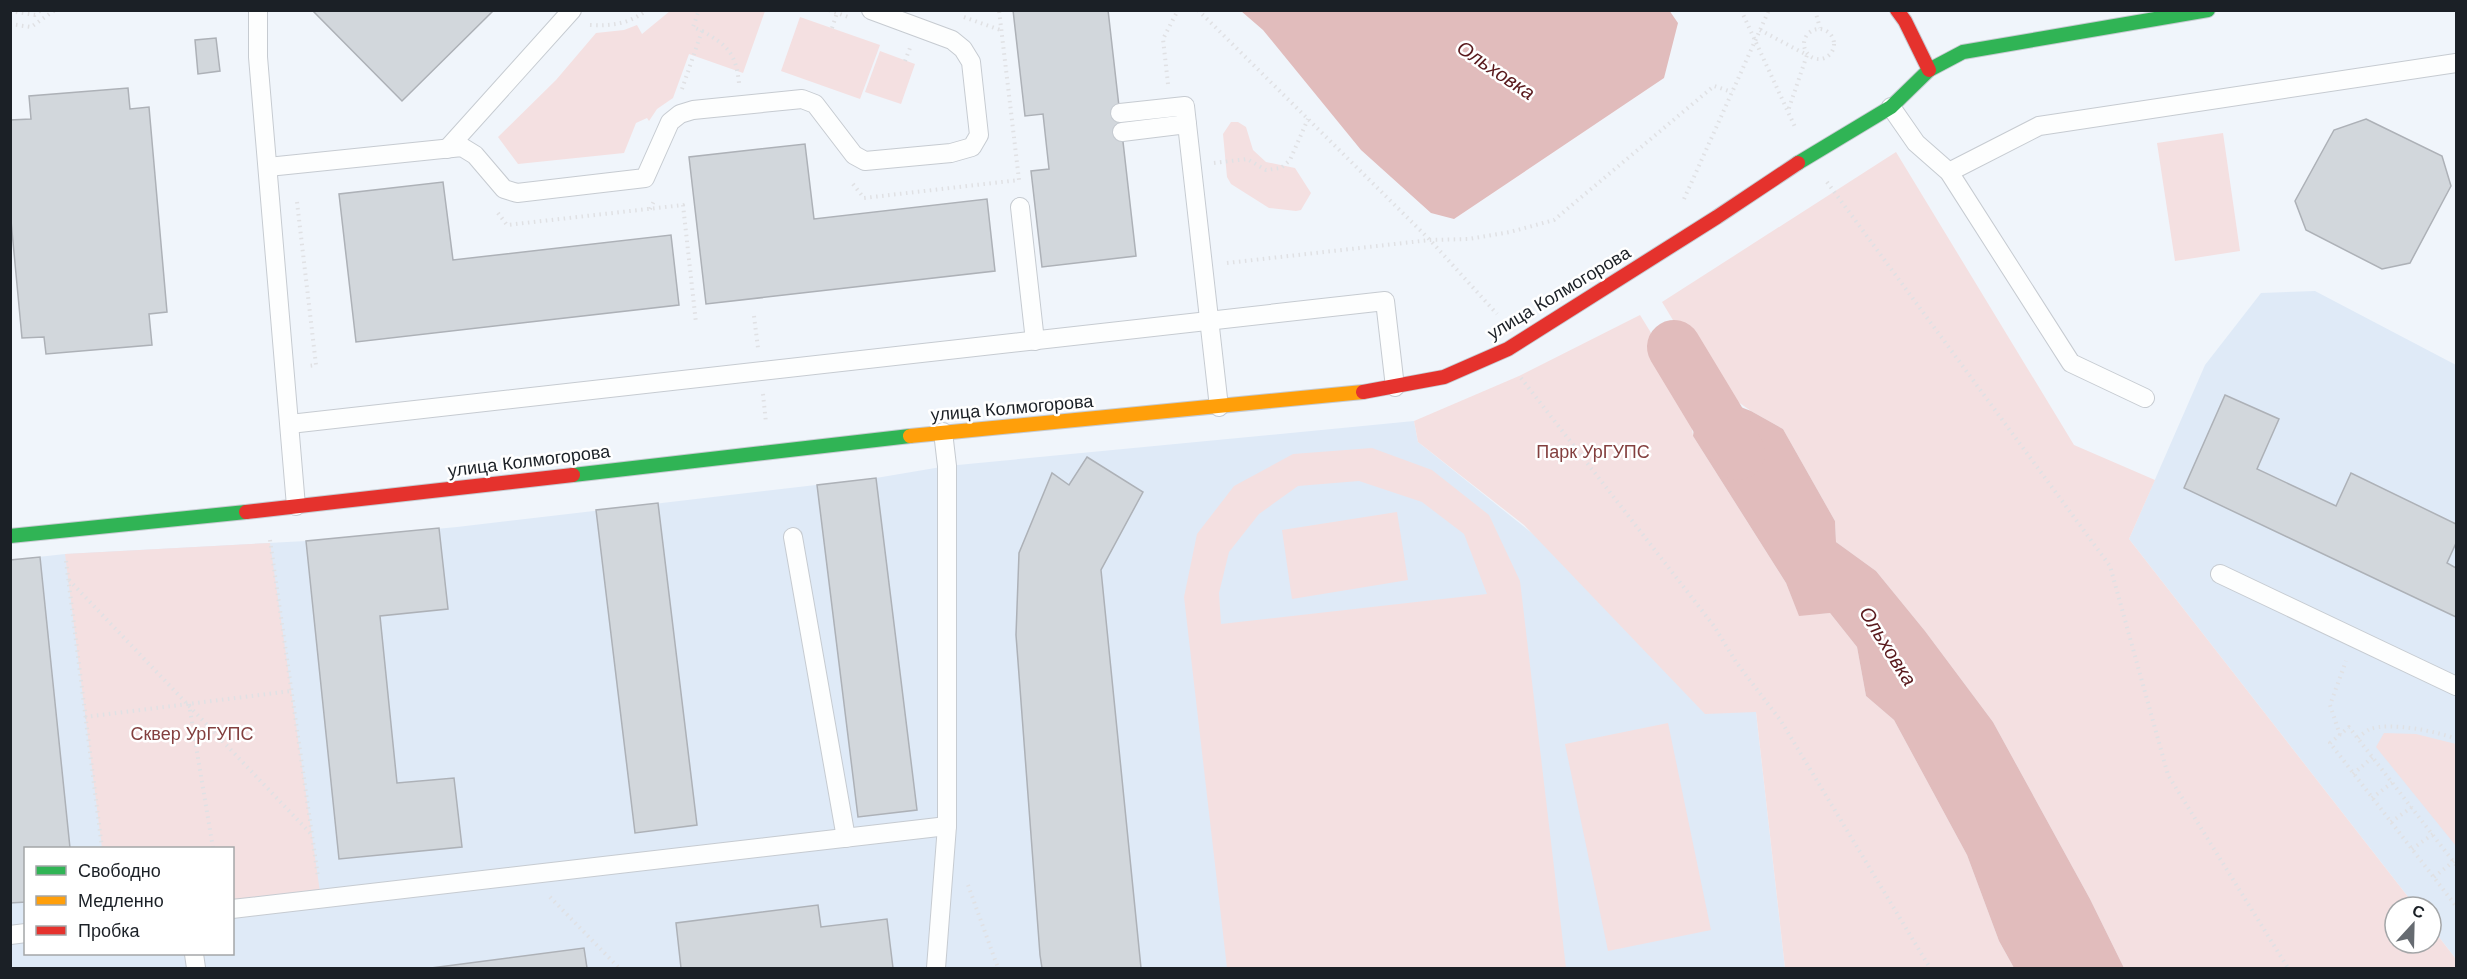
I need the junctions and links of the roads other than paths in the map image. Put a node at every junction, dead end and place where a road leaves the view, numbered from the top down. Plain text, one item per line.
1 (258, 10) edge
2 (572, 10) edge
3 (871, 10) edge
4 (1897, 10) edge
5 (2208, 10) edge
6 (2174, 14) edge
7 (2457, 63) edge
8 (1929, 70) junction
9 (1891, 107) junction
10 (1120, 113) dead end
11 (1187, 124) junction
12 (1122, 132) dead end
13 (447, 149) junction
14 (267, 167) junction
15 (1949, 172) junction
16 (1020, 207) dead end
17 (1209, 321) junction
18 (1035, 341) junction
19 (1395, 387) junction
20 (2145, 398) dead end
21 (1219, 408) junction
22 (290, 424) junction
23 (943, 432) junction
24 (296, 506) junction
25 (10, 536) edge
26 (793, 537) dead end
27 (2220, 574) dead end
28 (2457, 686) edge
29 (947, 826) junction
30 (846, 838) junction
31 (234, 909) edge
32 (936, 969) edge

1 - 14 lane
2 - 13 lane
3 - 13 lane
4 - 8 street
5 - 6 street, улица Колмогорова
6 - 8 street, улица Колмогорова
7 - 15 lane
8 - 9 street, улица Колмогорова
9 - 15 lane
9 - 19 street, улица Колмогорова
10 - 11 lane
11 - 12 lane
11 - 17 lane
13 - 14 lane
14 - 22 lane
15 - 20 lane
16 - 18 lane
17 - 18 lane
17 - 19 lane
17 - 21 lane
18 - 22 lane
19 - 21 street, улица Колмогорова
21 - 23 street, улица Колмогорова
22 - 24 lane
23 - 24 street, улица Колмогорова
23 - 29 lane
24 - 25 street, улица Колмогорова
26 - 30 lane
27 - 28 lane
29 - 30 lane
29 - 32 lane
30 - 31 lane

